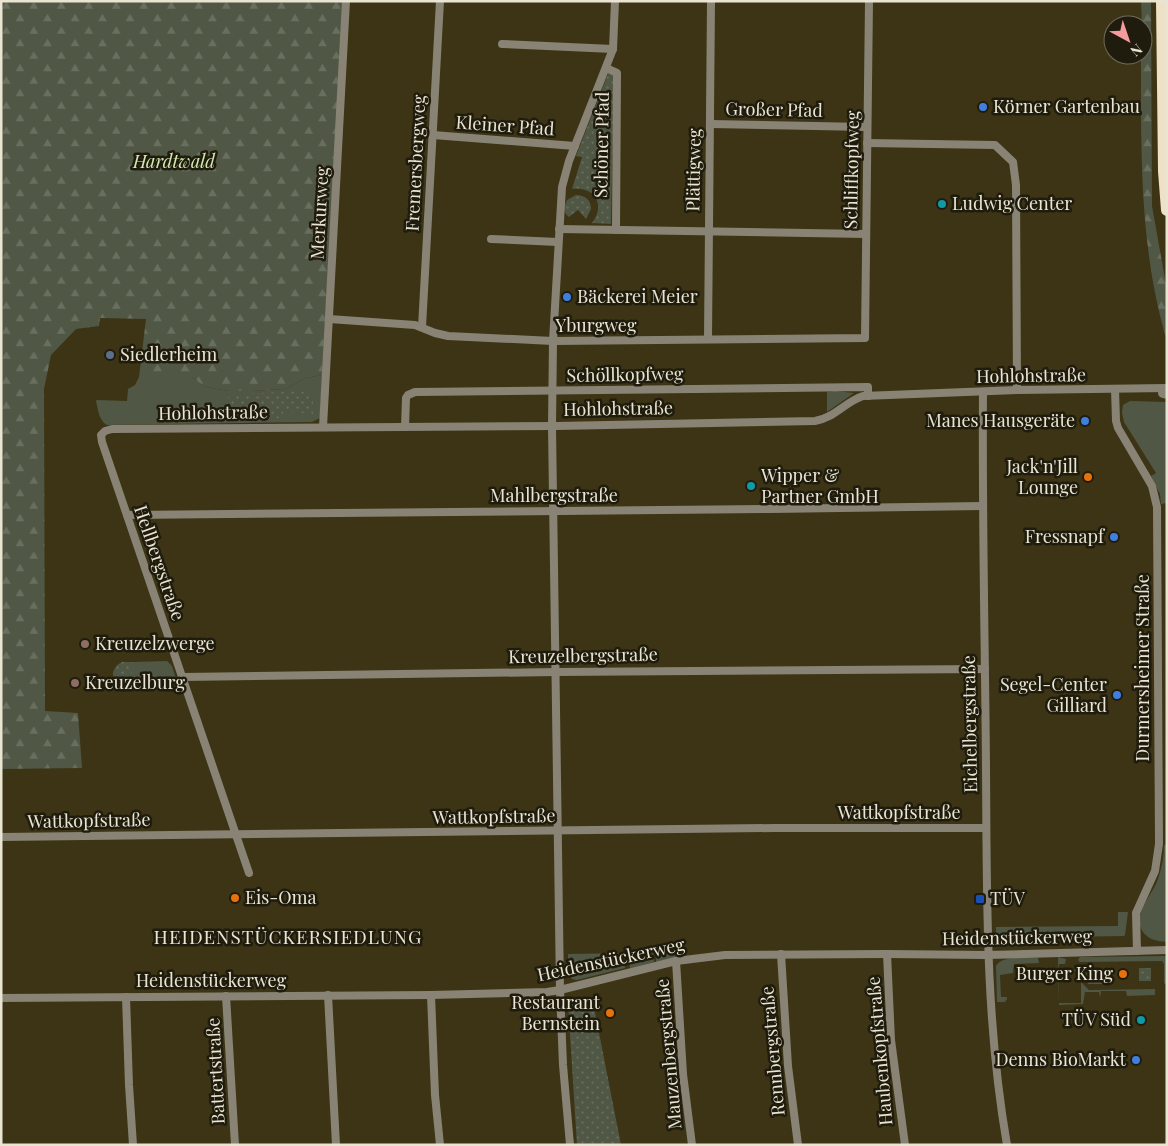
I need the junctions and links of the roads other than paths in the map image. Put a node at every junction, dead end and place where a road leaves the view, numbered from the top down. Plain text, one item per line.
1 (346, 1) edge
2 (440, 1) edge
3 (614, 1) edge
4 (711, 1) edge
5 (869, 1) edge
6 (1162, 1) edge
7 (502, 44) dead end
8 (612, 49) junction
9 (606, 68) junction
10 (710, 124) junction
11 (867, 127) junction
12 (437, 136) junction
13 (867, 143) junction
14 (575, 146) junction
15 (1167, 210) edge
16 (559, 229) junction
17 (616, 230) junction
18 (709, 230) junction
19 (866, 234) junction
20 (490, 238) dead end
21 (558, 242) junction
22 (329, 320) junction
23 (422, 327) junction
24 (865, 338) joint
25 (708, 339) junction
26 (553, 341) junction
27 (1017, 390) junction
28 (1115, 390) junction
29 (552, 391) junction
30 (983, 392) junction
31 (1166, 392) edge
32 (868, 396) junction
33 (552, 426) junction
34 (323, 427) junction
35 (405, 427) junction
36 (102, 432) joint
37 (982, 506) junction
38 (554, 512) junction
39 (127, 515) junction
40 (985, 669) junction
41 (556, 672) junction
42 (182, 677) junction
43 (986, 828) junction
44 (557, 831) junction
45 (236, 835) junction
46 (1, 837) edge
47 (249, 873) dead end
48 (1167, 950) edge
49 (1137, 951) junction
50 (781, 954) junction
51 (887, 954) junction
52 (987, 955) junction
53 (676, 961) junction
54 (560, 990) junction
55 (328, 995) junction
56 (431, 995) junction
57 (226, 996) junction
58 (126, 997) junction
59 (1, 998) edge
60 (133, 1145) edge
61 (235, 1145) edge
62 (336, 1145) edge
63 (440, 1145) edge
64 (570, 1145) edge
65 (692, 1145) edge
66 (798, 1145) edge
67 (905, 1145) edge
68 (1007, 1145) edge

1 - 22 street, Merkurweg
2 - 12 street, Fremersbergweg
3 - 8 street
4 - 10 street, Plättigweg
5 - 11 street, Schliffkopfweg
6 - 15 highway
7 - 8 street
8 - 9 street
9 - 14 street
9 - 17 street, Schöner Pfad
10 - 11 street, Großer Pfad
10 - 18 street, Plättigweg
11 - 13 street, Schliffkopfweg
12 - 14 street, Kleiner Pfad
12 - 23 street, Fremersbergweg
13 - 19 street, Schliffkopfweg
13 - 27 street
14 - 16 street
16 - 17 street
16 - 21 street
17 - 18 street
18 - 19 street
18 - 25 street, Plättigweg
19 - 24 street, Schliffkopfweg
20 - 21 street
21 - 26 street
22 - 23 street, Yburgweg
22 - 34 street, Merkurweg
23 - 26 street, Yburgweg
24 - 25 street, Yburgweg
25 - 26 street, Yburgweg
26 - 29 street
27 - 28 street, Hohlohstraße
27 - 30 street, Hohlohstraße
28 - 31 street, Hohlohstraße
28 - 49 street, Durmersheimer Straße
29 - 32 street, Schöllkopfweg
29 - 33 street
29 - 35 street, Schöllkopfweg
30 - 32 street, Hohlohstraße
30 - 37 street, Eichelbergstraße
32 - 33 street, Hohlohstraße
33 - 35 street, Hohlohstraße
33 - 38 street
34 - 35 street, Hohlohstraße
34 - 36 street, Hohlohstraße
36 - 39 street, Hellbergstraße
37 - 38 street, Mahlbergstraße
37 - 40 street, Eichelbergstraße
38 - 39 street, Mahlbergstraße
38 - 41 street
39 - 42 street, Hellbergstraße
40 - 41 street, Kreuzelbergstraße
40 - 43 street, Eichelbergstraße
41 - 42 street, Kreuzelbergstraße
41 - 44 street
42 - 45 street, Hellbergstraße
43 - 44 street, Wattkopfstraße
43 - 52 street, Eichelbergstraße
44 - 45 street, Wattkopfstraße
44 - 54 street
45 - 46 street, Wattkopfstraße
45 - 47 street, Hellbergstraße
48 - 49 street, Heidenstückerweg
49 - 52 street, Heidenstückerweg
50 - 51 street, Heidenstückerweg
50 - 53 street, Heidenstückerweg
50 - 66 street, Rennbergstraße
51 - 52 street, Heidenstückerweg
51 - 67 street, Haubenkopfstraße
52 - 68 street, Eichelbergstraße
53 - 54 street, Heidenstückerweg
53 - 65 street, Mauzenbergstraße
54 - 56 street, Heidenstückerweg
54 - 64 street
55 - 56 street, Heidenstückerweg
55 - 57 street, Heidenstückerweg
55 - 62 street
56 - 63 street
57 - 58 street, Heidenstückerweg
57 - 61 street, Battertstraße
58 - 59 street, Heidenstückerweg
58 - 60 street

